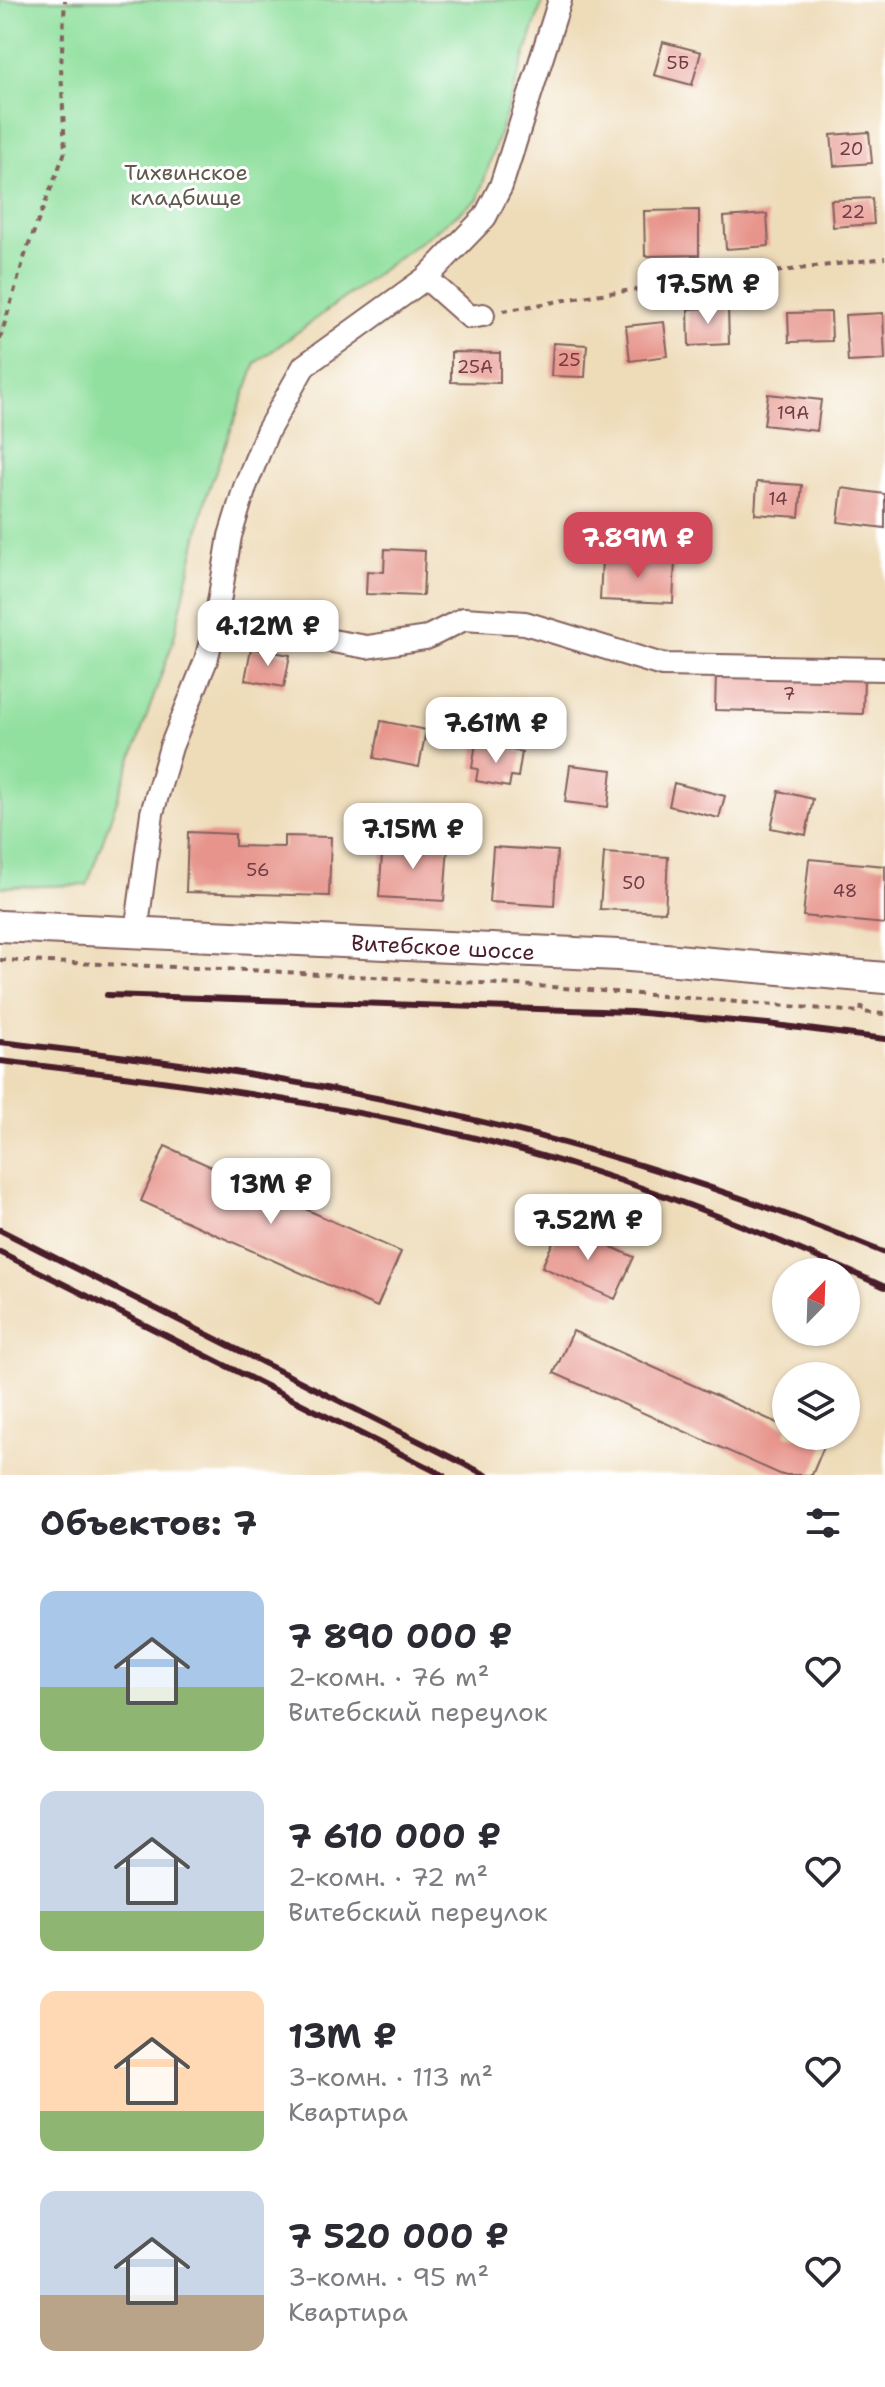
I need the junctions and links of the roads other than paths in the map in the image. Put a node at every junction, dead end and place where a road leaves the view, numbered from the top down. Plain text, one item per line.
1 (560, 0) edge
2 (426, 278) junction
3 (483, 315) road end
4 (215, 626) junction
5 (885, 669) edge
6 (0, 926) edge
7 (136, 933) junction
8 (885, 978) edge

1 - 2 street
2 - 3 street
2 - 4 street
4 - 5 street
4 - 7 street
6 - 7 main road, Витебское шоссе
7 - 8 main road, Витебское шоссе

